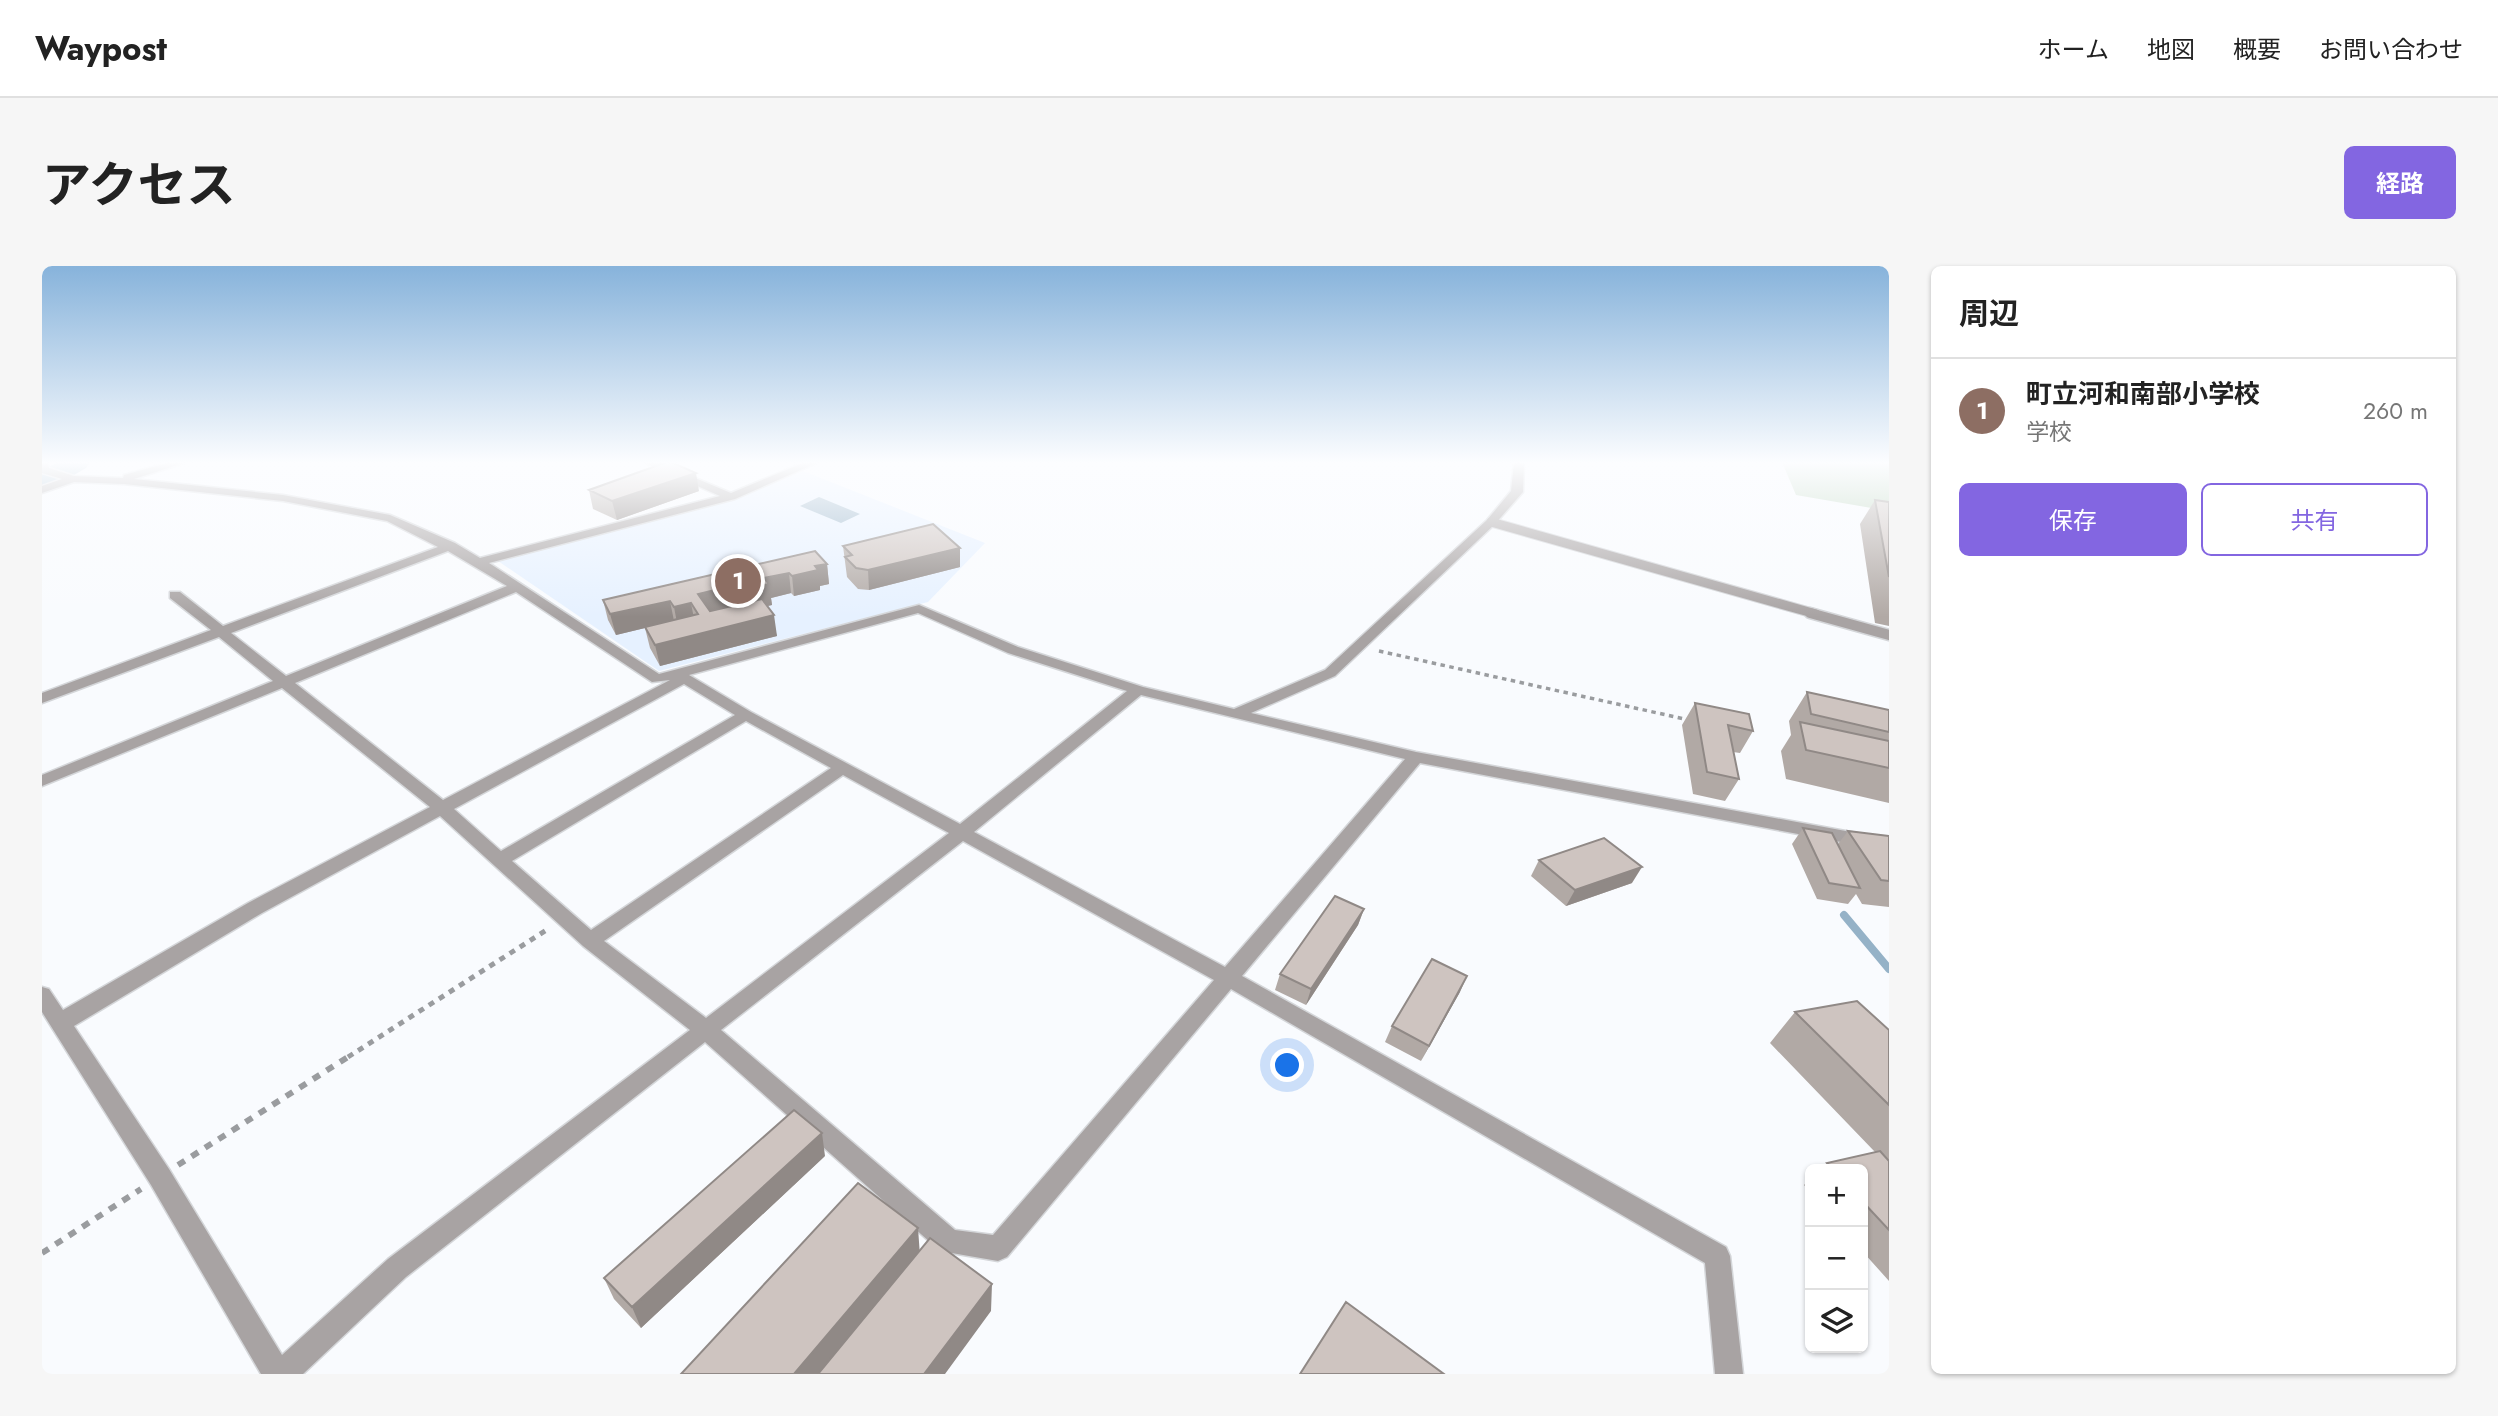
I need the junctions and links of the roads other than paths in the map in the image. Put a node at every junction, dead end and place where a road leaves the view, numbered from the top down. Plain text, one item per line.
1 (367, 514) edge
2 (666, 514) edge
3 (1498, 514) edge
4 (1491, 522) junction
5 (451, 546) junction
6 (479, 562) junction
7 (519, 586) junction
8 (175, 596) dead end
9 (221, 631) junction
10 (1889, 635) edge
11 (680, 676) junction
12 (284, 680) junction
13 (1139, 690) junction
14 (42, 698) edge
15 (1237, 713) junction
16 (746, 715) junction
17 (1416, 757) junction
18 (842, 768) junction
19 (42, 781) edge
20 (443, 809) junction
21 (961, 833) junction
22 (1889, 845) edge
23 (500, 860) junction
24 (590, 941) junction
25 (1230, 979) junction
26 (42, 995) edge
27 (60, 1024) junction
28 (706, 1030) junction
29 (279, 1374) edge
30 (1730, 1374) edge

1 - 5 street
2 - 6 street
3 - 4 street
4 - 10 lane
4 - 15 street
5 - 6 street
5 - 9 street
6 - 7 street
7 - 11 street
7 - 12 street
8 - 9 street
9 - 12 street
9 - 14 street
11 - 13 street
11 - 16 street
11 - 20 street
12 - 19 street
12 - 20 street
13 - 15 street
13 - 21 street
15 - 17 street
16 - 18 street
16 - 23 street
17 - 22 street
17 - 25 street
18 - 21 street
18 - 24 street
20 - 23 street
20 - 27 street
21 - 25 street
21 - 28 street
23 - 24 street
24 - 28 street
25 - 28 street
25 - 30 street
26 - 27 street
27 - 29 street
28 - 29 street

